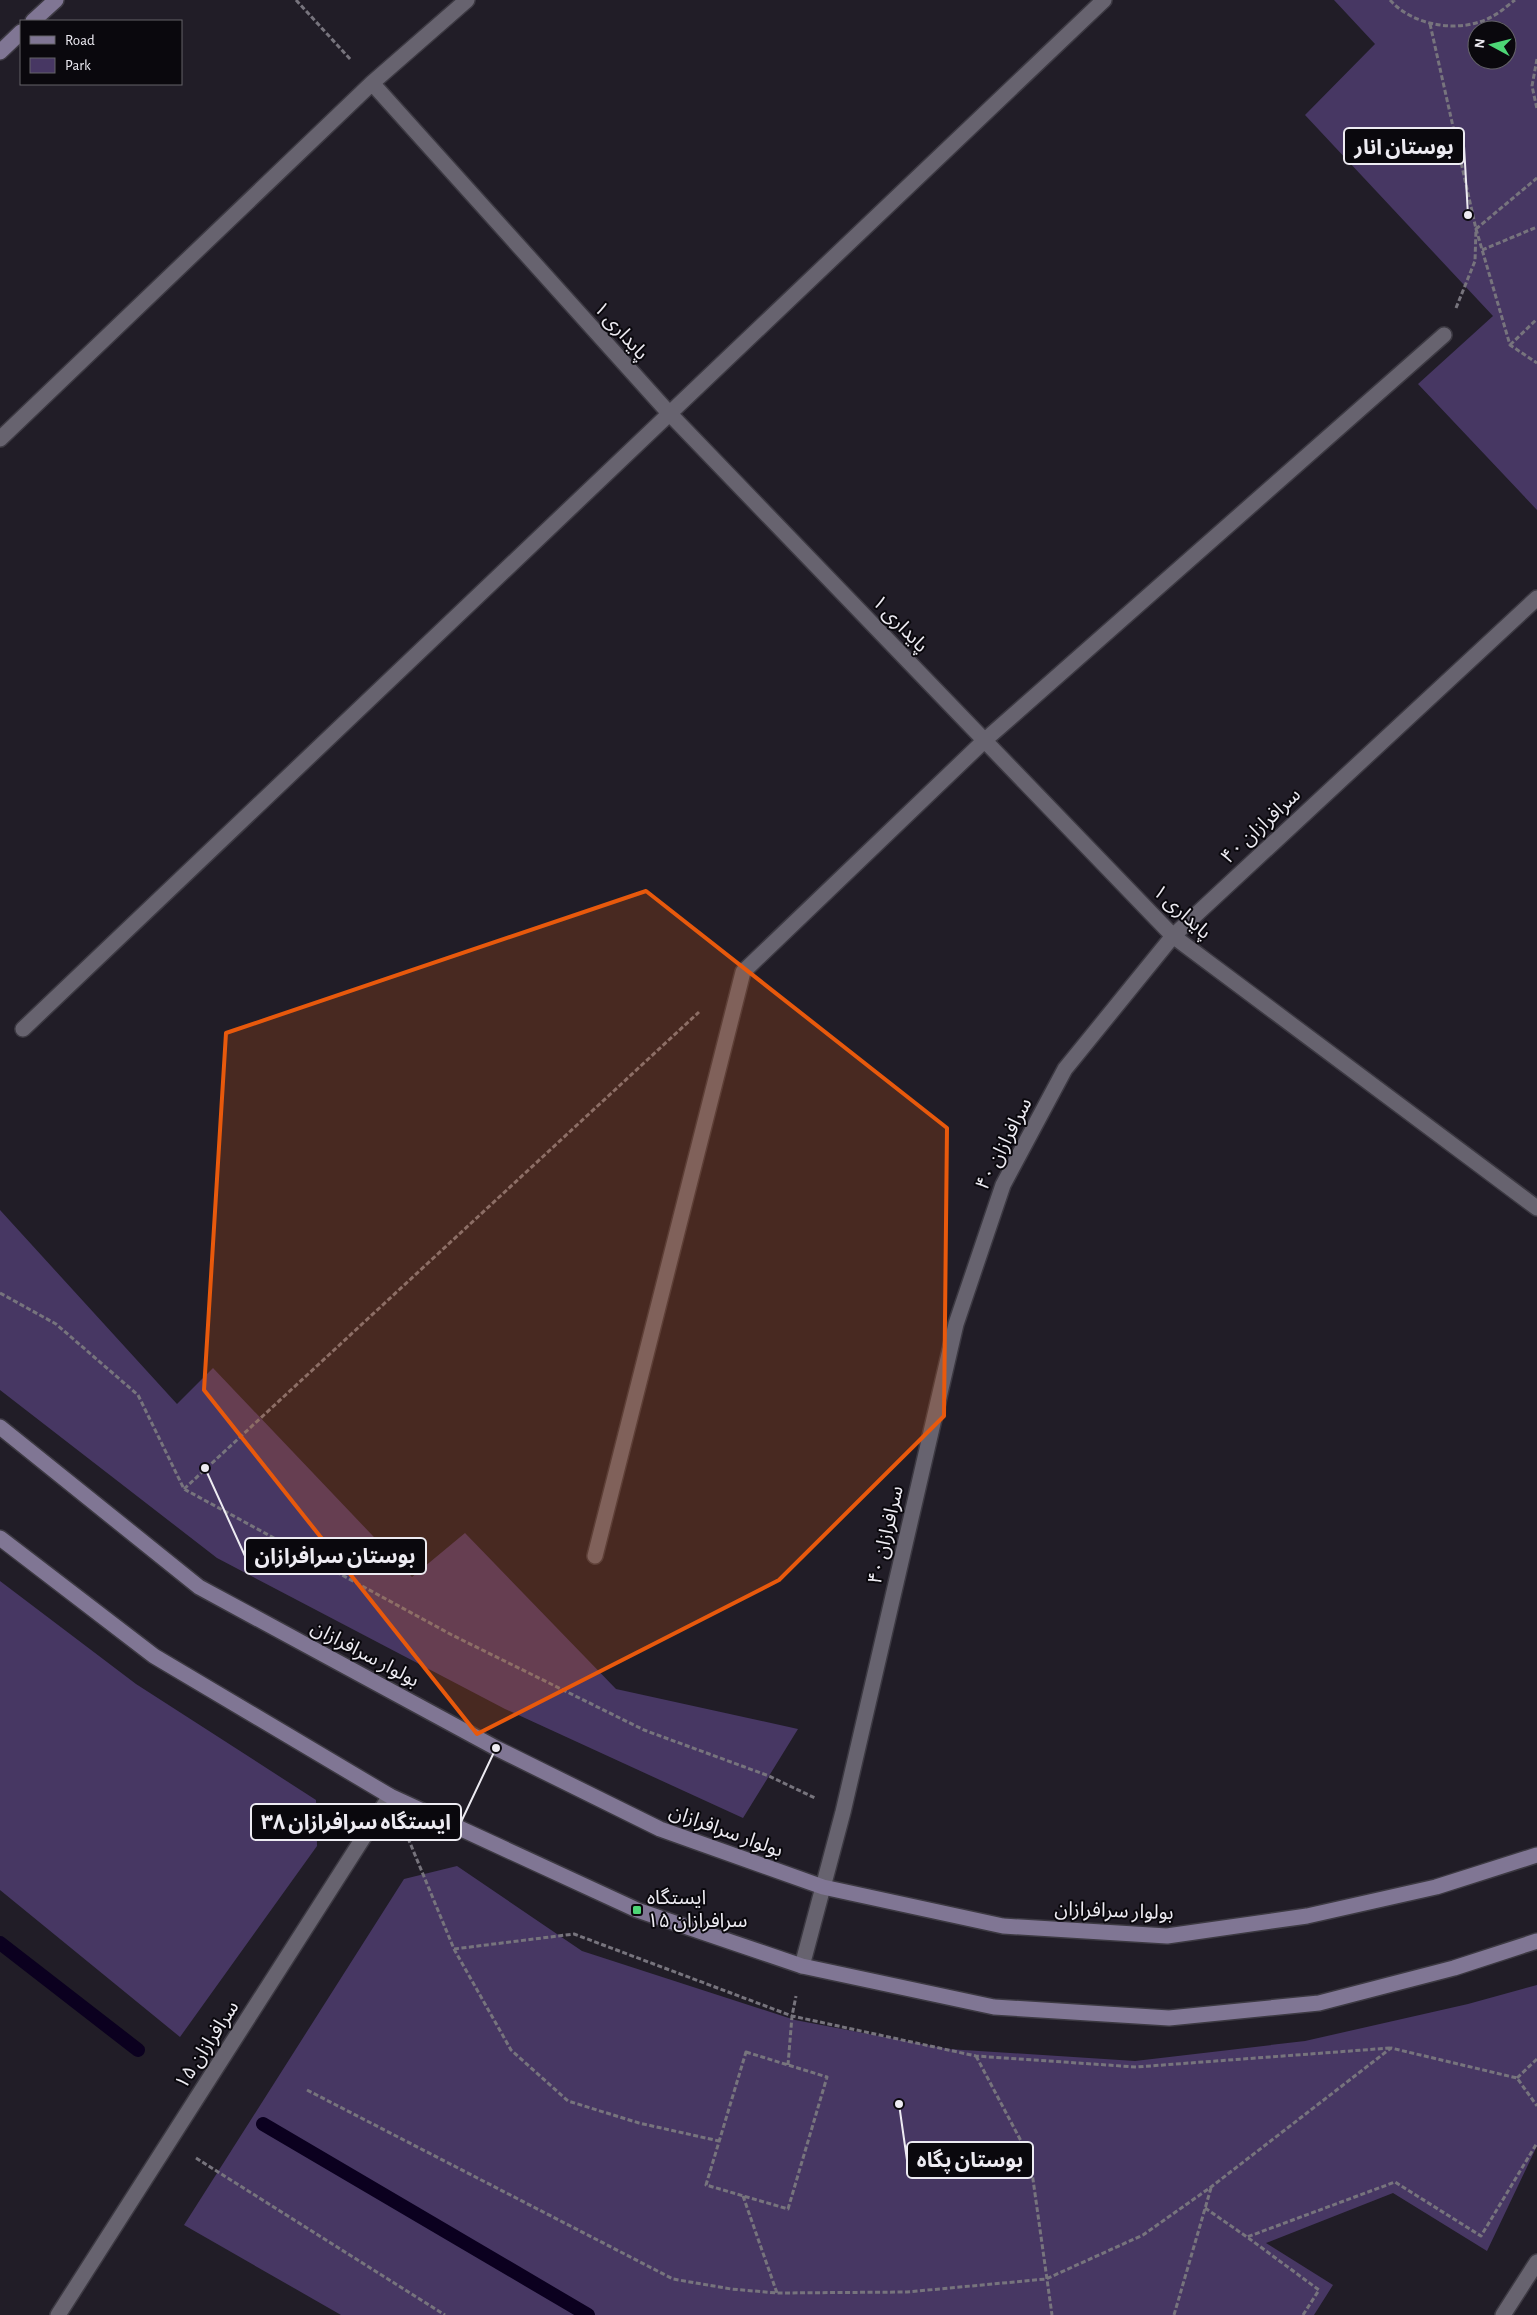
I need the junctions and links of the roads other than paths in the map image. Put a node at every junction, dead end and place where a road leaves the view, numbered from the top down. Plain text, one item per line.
1 (56, 0) edge
2 (467, 0) edge
3 (1104, 0) edge
4 (34, 20) edge
5 (20, 33) edge
6 (0, 52) edge
7 (372, 83) junction
8 (1444, 335) road end
9 (668, 412) junction
10 (0, 439) edge
11 (1537, 598) edge
12 (985, 740) junction
13 (1173, 936) junction
14 (23, 1028) dead end
15 (1537, 1208) edge
16 (0, 1427) edge
17 (0, 1538) edge
18 (594, 1556) dead end
19 (390, 1796) junction
20 (1537, 1855) edge
21 (823, 1887) junction
22 (1537, 1942) edge
23 (802, 1966) junction
24 (1537, 2262) edge
25 (58, 2315) edge
26 (1503, 2315) edge

1 - 4 main road
2 - 7 street
3 - 9 street
5 - 6 main road
7 - 9 street, پایداری ۱
7 - 10 street
8 - 12 street
9 - 12 street, پایداری ۱
9 - 14 street
11 - 13 street, سرافرازان ۴۰
12 - 13 street, پایداری ۱
12 - 18 street
13 - 15 street, پایداری ۱
13 - 21 street, سرافرازان ۴۰
16 - 21 main road, بولوار سرافرازان
17 - 19 main road
19 - 23 main road
19 - 25 street, سرافرازان ۱۵
20 - 21 main road, بولوار سرافرازان
21 - 23 street, سرافرازان ۴۰
22 - 23 main road
24 - 26 street

